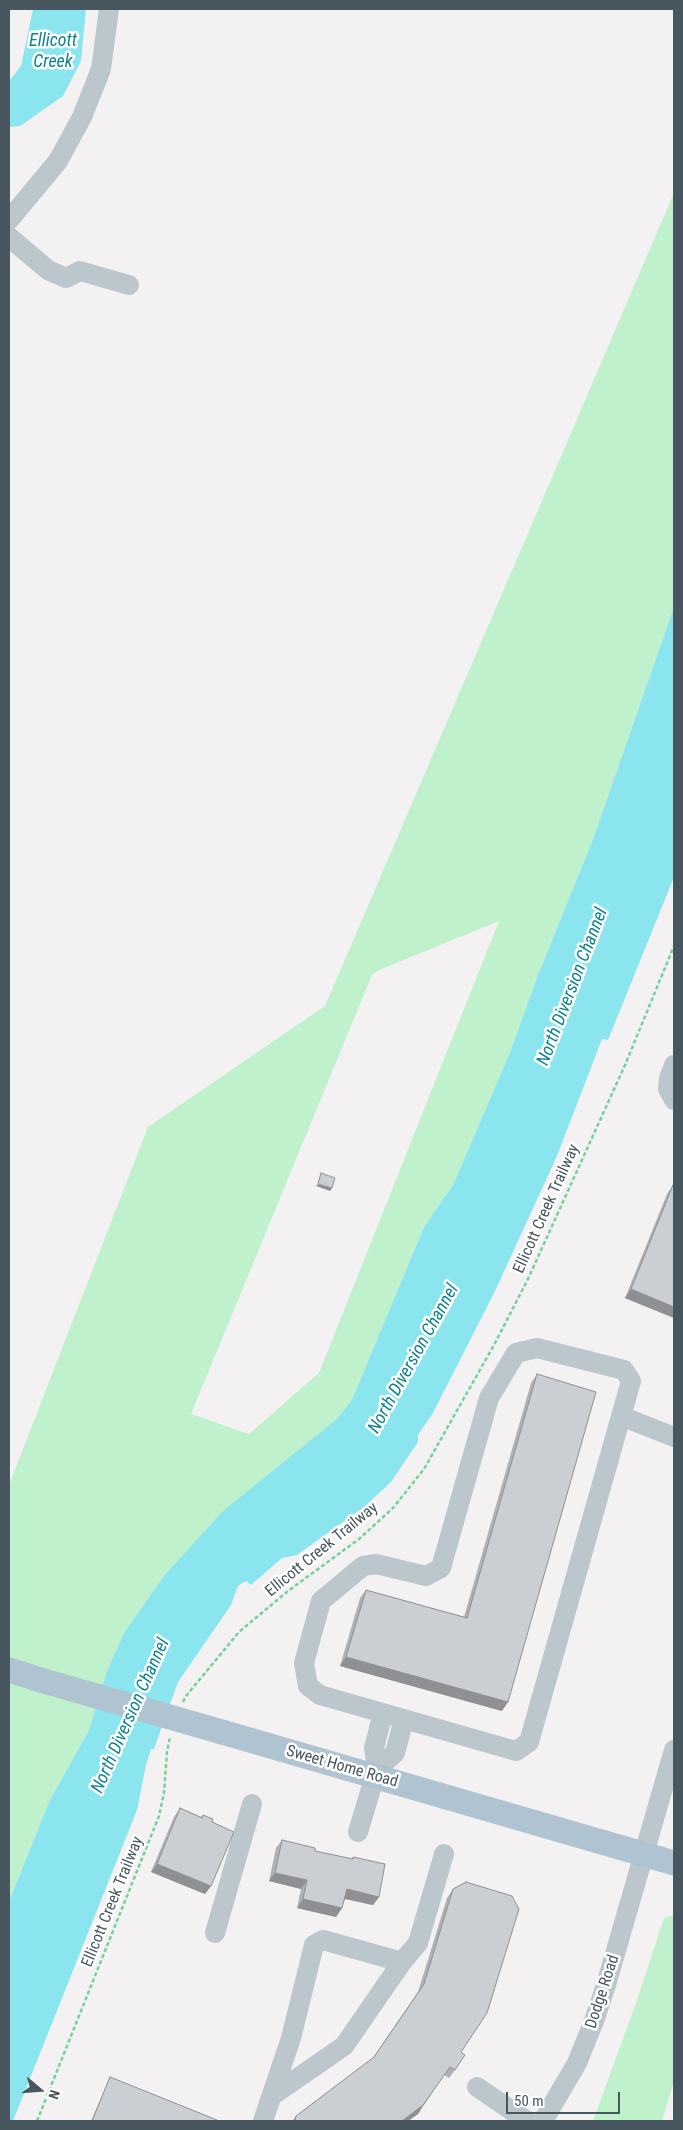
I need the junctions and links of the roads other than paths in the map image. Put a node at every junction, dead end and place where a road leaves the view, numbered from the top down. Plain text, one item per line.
1 (109, 9) edge
2 (9, 220) edge
3 (9, 237) edge
4 (129, 285) dead end
5 (674, 1065) edge
6 (674, 1100) edge
7 (621, 1416) junction
8 (674, 1437) edge
9 (9, 1670) edge
10 (383, 1713) junction
11 (404, 1719) junction
12 (674, 1750) edge
13 (376, 1772) junction
14 (252, 1804) dead end
15 (358, 1832) dead end
16 (444, 1854) dead end
17 (644, 1855) junction
18 (674, 1863) edge
19 (215, 1933) dead end
20 (402, 1962) junction
21 (477, 2087) dead end
22 (273, 2095) junction
23 (263, 2121) edge
24 (527, 2121) edge
25 (543, 2121) edge

1 - 2 street
3 - 4 street
5 - 6 street
7 - 8 street
7 - 10 street
7 - 11 street
9 - 13 main road, Sweet Home Road, bridge
10 - 11 street
10 - 13 street
11 - 13 street
12 - 17 street, Dodge Road
13 - 15 street
13 - 17 main road, Sweet Home Road
14 - 19 street
16 - 20 street
17 - 18 main road, Sweet Home Road
17 - 25 street, Dodge Road
20 - 22 street
20 - 22 street
21 - 24 street
22 - 23 street

